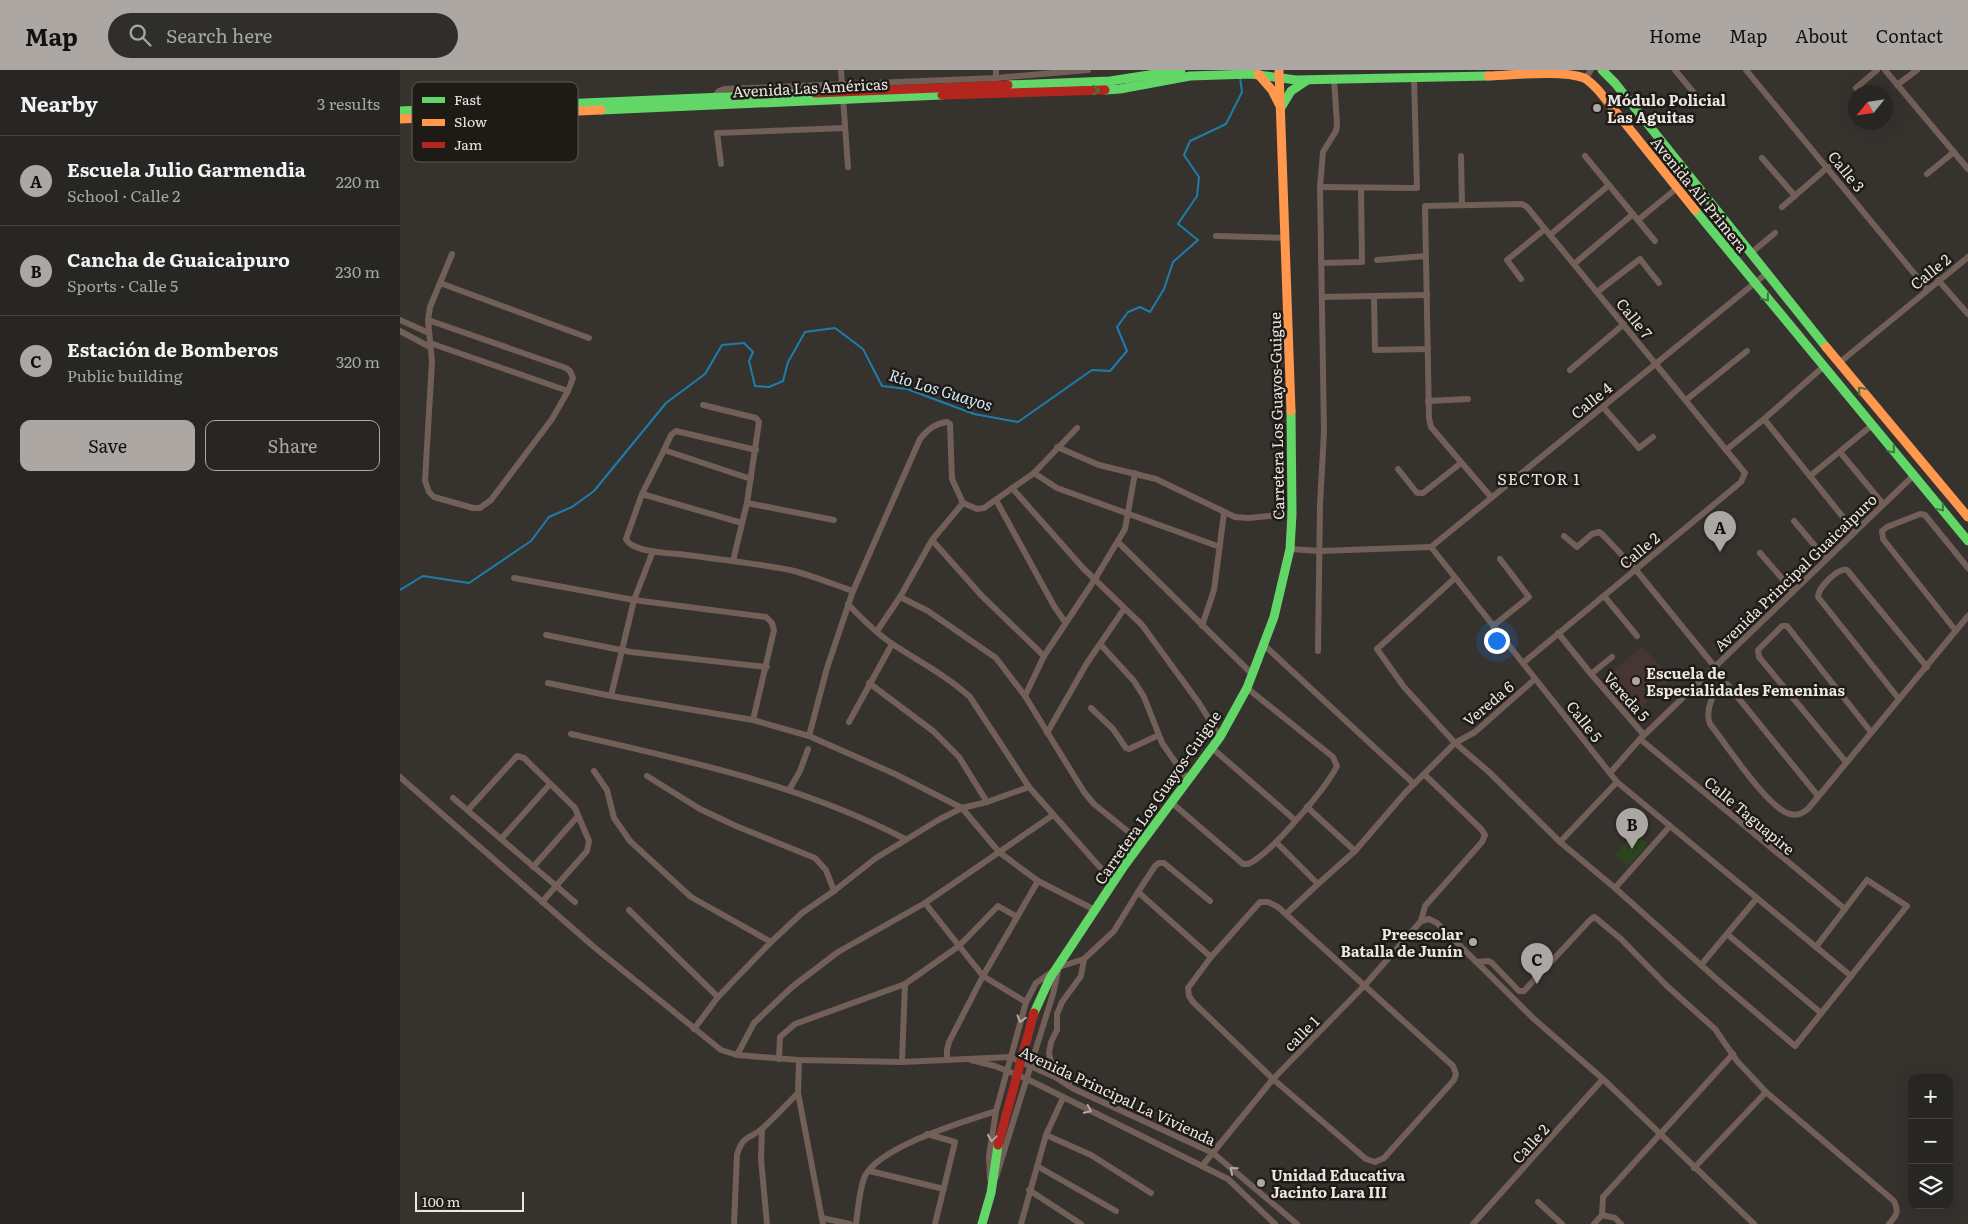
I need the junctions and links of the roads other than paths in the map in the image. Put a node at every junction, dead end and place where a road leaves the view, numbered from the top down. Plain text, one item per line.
1 (841, 70) edge
2 (996, 70) edge
3 (1088, 70) edge
4 (1181, 70) edge
5 (1602, 70) edge
6 (1675, 70) edge
7 (1746, 70) edge
8 (1877, 70) edge
9 (1885, 70) edge
10 (1917, 70) edge
11 (1254, 74) junction
12 (1279, 74) edge
13 (1589, 74) edge
14 (1414, 77) junction
15 (996, 78) junction
16 (1313, 79) junction
17 (1334, 79) junction
18 (1860, 85) edge
19 (1898, 85) junction
20 (843, 92) junction
21 (1699, 99) dead end
22 (578, 104) edge
23 (578, 108) edge
24 (1281, 109) junction
25 (845, 128) junction
26 (1954, 152) junction
27 (1461, 156) dead end
28 (1585, 156) dead end
29 (1762, 158) dead end
30 (721, 164) dead end
31 (848, 167) dead end
32 (1828, 168) junction
33 (1968, 168) edge
34 (1927, 174) dead end
35 (1609, 185) junction
36 (1320, 187) junction
37 (1361, 188) junction
38 (1677, 188) junction
39 (1795, 196) junction
40 (1462, 205) junction
41 (1782, 207) dead end
42 (1633, 214) junction
43 (1638, 220) junction
44 (1548, 232) junction
45 (1775, 233) dead end
46 (1216, 236) dead end
47 (1285, 238) junction
48 (1655, 241) dead end
49 (1751, 253) junction
50 (452, 254) dead end
51 (1426, 256) junction
52 (1968, 257) edge
53 (1377, 260) dead end
54 (1321, 263) junction
55 (1574, 264) junction
56 (1767, 273) junction
57 (1521, 278) dead end
58 (1938, 280) junction
59 (1754, 282) junction
60 (440, 283) junction
61 (1659, 283) dead end
62 (1927, 289) junction
63 (1597, 292) junction
64 (1427, 295) junction
65 (1374, 296) junction
66 (1322, 297) junction
67 (1968, 314) edge
68 (400, 320) edge
69 (428, 320) junction
70 (1624, 324) junction
71 (400, 330) edge
72 (429, 333) junction
73 (589, 338) dead end
74 (430, 345) junction
75 (1428, 349) junction
76 (1747, 351) dead end
77 (1838, 363) junction
78 (1656, 364) junction
79 (1823, 367) junction
80 (1570, 370) dead end
81 (568, 391) junction
82 (1468, 399) dead end
83 (1428, 400) junction
84 (1686, 400) junction
85 (703, 405) dead end
86 (1603, 407) junction
87 (1764, 418) junction
88 (1871, 426) junction
89 (1077, 428) dead end
90 (1653, 437) dead end
91 (1058, 447) junction
92 (664, 450) junction
93 (756, 450) junction
94 (1726, 450) junction
95 (1840, 452) junction
96 (1461, 463) junction
97 (1398, 469) dead end
98 (1034, 473) junction
99 (1135, 473) junction
100 (1810, 476) junction
101 (1913, 476) junction
102 (751, 479) junction
103 (1938, 480) junction
104 (1012, 488) junction
105 (1925, 490) junction
106 (642, 494) junction
107 (1492, 498) junction
108 (996, 500) junction
109 (747, 503) junction
110 (963, 503) junction
111 (1884, 504) junction
112 (1128, 513) junction
113 (1224, 513) junction
114 (1292, 514) junction
115 (1968, 518) edge
116 (834, 520) dead end
117 (1794, 521) dead end
118 (742, 523) junction
119 (1855, 532) junction
120 (1564, 536) dead end
121 (932, 540) junction
122 (1968, 541) edge
123 (1118, 542) junction
124 (1220, 547) junction
125 (1431, 547) junction
126 (1290, 549) junction
127 (653, 551) junction
128 (1320, 551) junction
129 (1760, 553) dead end
130 (1500, 559) dead end
131 (1826, 560) junction
132 (733, 561) junction
133 (1968, 568) edge
134 (1636, 570) junction
135 (514, 578) dead end
136 (1455, 578) junction
137 (1095, 579) junction
138 (853, 591) junction
139 (1793, 591) junction
140 (1604, 596) junction
141 (900, 597) junction
142 (634, 600) junction
143 (848, 604) junction
144 (1124, 609) junction
145 (1968, 616) edge
146 (1065, 622) junction
147 (1202, 626) junction
148 (1493, 626) junction
149 (877, 631) junction
150 (1956, 631) junction
151 (1558, 633) junction
152 (546, 635) dead end
153 (1637, 636) dead end
154 (892, 644) junction
155 (1100, 644) junction
156 (1264, 645) junction
157 (622, 650) junction
158 (1318, 651) dead end
159 (1044, 656) junction
160 (1612, 657) dead end
161 (1523, 663) junction
162 (767, 667) junction
163 (1715, 667) junction
164 (1927, 667) junction
165 (1252, 674) junction
166 (1590, 674) junction
167 (1536, 679) junction
168 (548, 683) dead end
169 (869, 683) junction
170 (1247, 688) junction
171 (611, 696) junction
172 (1025, 696) junction
173 (1899, 699) junction
174 (1091, 708) dead end
175 (754, 720) junction
176 (849, 722) dead end
177 (1871, 732) junction
178 (1047, 733) junction
179 (571, 734) dead end
180 (1159, 735) junction
181 (809, 736) junction
182 (1220, 736) junction
183 (1642, 737) junction
184 (1455, 743) junction
185 (1212, 748) junction
186 (808, 749) dead end
187 (1846, 762) junction
188 (594, 771) dead end
189 (1610, 772) junction
190 (1424, 774) junction
191 (647, 776) dead end
192 (400, 777) edge
193 (1188, 780) junction
194 (1617, 782) junction
195 (550, 784) junction
196 (1414, 784) junction
197 (1029, 787) junction
198 (789, 790) junction
199 (1818, 796) junction
200 (453, 798) dead end
201 (987, 802) junction
202 (1172, 803) junction
203 (1307, 807) junction
204 (962, 808) junction
205 (468, 810) junction
206 (578, 816) junction
207 (1053, 816) junction
208 (1295, 820) junction
209 (1670, 826) junction
210 (501, 839) junction
211 (905, 839) junction
212 (1141, 842) junction
213 (1276, 842) junction
214 (1560, 842) junction
215 (1355, 851) junction
216 (999, 852) junction
217 (533, 867) junction
218 (1038, 881) junction
219 (1113, 882) junction
220 (1318, 884) junction
221 (555, 887) junction
222 (1615, 888) junction
223 (834, 891) junction
224 (1138, 892) junction
225 (1757, 898) junction
226 (1210, 901) dead end
227 (542, 902) junction
228 (574, 902) dead end
229 (925, 902) junction
230 (1845, 909) junction
231 (629, 910) dead end
232 (1095, 910) junction
233 (1286, 914) junction
234 (1017, 917) junction
235 (1421, 921) junction
236 (1727, 934) junction
237 (771, 942) junction
238 (959, 946) junction
239 (1816, 947) junction
240 (1211, 957) junction
241 (1084, 959) junction
242 (1476, 962) junction
243 (1701, 965) junction
244 (1059, 967) junction
245 (983, 976) junction
246 (1851, 976) junction
247 (905, 984) junction
248 (1365, 985) junction
249 (718, 997) junction
250 (1026, 1002) junction
251 (1821, 1013) junction
252 (694, 1029) junction
253 (1733, 1054) junction
254 (737, 1055) junction
255 (1010, 1057) junction
256 (962, 1058) junction
257 (779, 1059) junction
258 (947, 1059) junction
259 (799, 1060) junction
260 (902, 1062) junction
261 (1031, 1066) junction
262 (1007, 1071) junction
263 (1027, 1079) junction
264 (1273, 1079) junction
265 (1603, 1079) junction
266 (1072, 1088) junction
267 (1766, 1092) junction
268 (798, 1093) junction
269 (1063, 1098) junction
270 (996, 1111) junction
271 (762, 1129) junction
272 (927, 1134) junction
273 (1046, 1135) junction
274 (1660, 1135) junction
275 (1213, 1153) junction
276 (1038, 1166) junction
277 (1202, 1166) junction
278 (1694, 1168) junction
279 (870, 1171) junction
280 (944, 1189) junction
281 (1029, 1190) junction
282 (991, 1193) junction
283 (1151, 1193) dead end
284 (1538, 1202) dead end
285 (1116, 1210) dead end
286 (1602, 1216) junction
287 (823, 1221) edge
288 (734, 1224) edge
289 (767, 1224) edge
290 (850, 1224) edge
291 (856, 1224) edge
292 (935, 1224) edge
293 (982, 1224) edge
294 (1020, 1224) edge
295 (1080, 1224) edge
296 (1276, 1224) edge
297 (1297, 1224) edge
298 (1473, 1224) edge
299 (1562, 1224) edge
300 (1594, 1224) edge
301 (1621, 1224) edge
302 (1754, 1224) edge
303 (1889, 1224) edge

1 - 20 street
2 - 15 street
3 - 15 street
4 - 20 main road, Avenida Las Américas
5 - 49 main road, Avenida Alí Primera
6 - 21 street
7 - 32 street, Calle 3
8 - 18 street
9 - 19 street
10 - 19 street
11 - 12 main road, Avenida Las Américas
20 -> 11 main road, Avenida Las Américas
11 - 24 main road
12 - 16 main road, Avenida Alí Primera
12 - 24 main road, Carretera Los Guayos-Guigue
13 - 14 main road, Avenida Alí Primera
13 - 38 main road, Avenida Alí Primera
14 - 17 main road, Avenida Alí Primera
14 - 37 street
15 - 20 street
16 - 17 main road, Avenida Alí Primera
16 - 24 main road
17 - 36 street
19 - 26 street
20 - 22 main road, Avenida Las Américas
20 - 23 main road, Avenida Las Américas
20 - 25 street
24 - 47 main road, Carretera Los Guayos-Guigue
25 - 30 street
25 - 31 street
26 - 33 street
26 - 34 street
27 - 40 street
28 - 35 street
29 - 39 street
32 - 39 street
32 - 62 street, Calle 3
35 - 42 street
35 - 44 street
36 - 37 street
36 - 54 street
37 - 54 street
38 - 43 street
38 - 59 main road, Avenida Alí Primera
39 - 41 street
40 - 44 street, Calle 7
40 - 51 street
42 - 43 street
42 - 55 street
43 - 48 street
44 - 55 street, Calle 7
44 - 57 street
45 - 49 street
46 - 47 street
47 - 114 main road, Carretera Los Guayos-Guigue
49 - 56 main road, Avenida Alí Primera
50 - 60 street
51 - 53 street
51 - 64 street
52 - 58 street, Calle 2
54 - 66 street
55 - 63 street, Calle 7
56 - 59 street, Calle 4
56 - 77 main road, Avenida Alí Primera
58 - 62 street, Calle 2
58 - 67 street
59 - 78 street, Calle 4
59 -> 79 main road, Avenida Alí Primera
60 - 69 street
60 - 73 street
61 - 63 street
62 - 77 street, Calle 2
63 - 70 street, Calle 7
64 - 65 street
64 - 75 street
65 - 66 street
65 - 75 street
66 - 128 street
68 - 72 street
69 - 72 street
69 - 81 street
70 - 78 street, Calle 7
70 - 80 street
71 - 74 street
72 - 74 street
74 - 81 street
74 - 81 street
75 - 83 street
76 - 84 street
103 -> 77 main road, Avenida Alí Primera
78 - 84 street, Calle 7
78 - 86 street, Calle 4
79 - 87 street
79 - 88 main road, Avenida Alí Primera
82 - 83 street
83 - 96 street
84 - 94 street, Calle 7
85 - 93 street
86 - 90 street
86 - 107 street, Calle 4
87 - 94 street
87 - 100 street
88 - 95 street
88 -> 101 main road, Avenida Alí Primera
89 - 91 street
91 - 98 street
91 - 99 street
92 - 93 street
92 - 102 street
92 - 106 street
93 - 102 street
94 - 134 street, Calle 2
95 - 100 street
95 - 111 street
96 - 97 street
96 - 107 street
98 - 104 street
98 - 112 street
99 - 112 street
99 - 113 street
100 - 119 street
101 - 105 main road, Avenida Alí Primera
101 - 111 street, Avenida Principal Guaicaipuro
102 - 109 street
103 - 105 main road
103 - 115 main road, Avenida Alí Primera
104 - 108 street
104 - 137 street
105 -> 122 main road, Avenida Alí Primera
106 - 118 street
106 - 127 street
107 - 125 street, Calle 4
108 - 110 street
108 - 146 street
109 - 116 street
109 - 118 street
110 - 121 street
110 - 138 street
111 - 119 street, Avenida Principal Guaicaipuro
112 - 123 street
112 - 124 street
113 - 114 street
113 - 124 street
114 - 126 main road, Carretera Los Guayos-Guigue
117 - 131 street
118 - 132 street
119 - 131 street, Avenida Principal Guaicaipuro
120 - 134 street
121 - 141 street
121 - 159 street
123 - 137 street
123 - 147 street
124 - 147 street
125 - 128 street
125 - 136 street, Calle 5
126 - 128 street
126 - 156 main road, Carretera Los Guayos-Guigue
127 - 132 street
127 - 142 street
128 - 158 street
129 - 139 street
130 - 148 street
131 - 139 street, Avenida Principal Guaicaipuro
132 - 138 street
133 - 150 street
134 - 140 street, Calle 2
134 - 163 street
135 - 142 street
136 - 148 street, Calle 5
136 - 184 street
137 - 144 street
137 - 146 street
138 - 143 street
139 - 163 street, Avenida Principal Guaicaipuro
140 - 151 street, Calle 2
140 - 153 street
141 - 149 street
141 - 172 street
142 - 157 street
142 - 162 street
143 - 149 street
143 - 181 street
144 - 155 street
144 - 182 street
145 - 150 street
146 - 159 street
147 - 165 street
148 - 161 street, Calle 5
149 - 154 street
150 - 164 street
151 - 161 street, Calle 2
151 - 166 street, Vereda 5
152 - 157 street
154 - 169 street
154 - 197 street
155 - 178 street
155 - 180 street
156 - 165 main road, Carretera Los Guayos-Guigue
156 - 196 street
157 - 162 street
157 - 171 street
159 - 172 street
160 - 166 street, Vereda 5
161 - 167 street, Calle 5
162 - 175 street
163 - 183 street, Avenida Principal Guaicaipuro
164 - 173 street
164 - 173 street
165 - 170 main road, Carretera Los Guayos-Guigue
166 - 183 street, Vereda 5
167 - 184 street, Vereda 6
167 - 189 street, Calle 5
168 - 171 street
169 - 176 street
169 - 201 street
170 - 182 main road, Carretera Los Guayos-Guigue
170 - 203 street
171 - 175 street
172 - 178 street
173 - 177 street
174 - 180 street
175 - 181 street
177 - 187 street
177 - 187 street
178 - 212 street
179 - 198 street
180 - 193 street
181 - 204 street
182 - 185 main road, Carretera Los Guayos-Guigue
183 - 189 street, Avenida Principal Guaicaipuro
183 - 230 street, Calle Taguapire
184 - 190 street, Vereda 6
184 - 214 street
185 - 193 main road, Carretera Los Guayos-Guigue
185 - 208 street
186 - 198 street
187 - 199 street
188 - 237 street
189 - 194 street, Calle 5
190 - 196 street, Vereda 6
190 - 235 street, calle 1
191 - 223 street
192 - 227 street, Avenida Principal La Vivienda
193 - 202 main road, Carretera Los Guayos-Guigue
194 - 209 street, Calle 5
194 - 214 street
195 - 205 street
195 - 206 street
195 - 210 street
196 - 215 street, Vereda 6
197 - 201 street
197 - 207 street
198 - 211 street
199 - 199 street
200 - 205 street
201 - 204 street
202 - 212 main road, Carretera Los Guayos-Guigue
202 - 213 street
203 - 208 street
203 - 215 street
204 - 211 street
204 - 216 street
205 - 210 street
206 - 217 street
206 - 221 street
207 - 216 street
207 - 219 street
208 - 213 street
209 - 222 street
209 - 225 street, Calle 5
210 - 217 street
211 - 223 street
212 - 219 main road, Carretera Los Guayos-Guigue
213 - 220 street
214 - 222 street
215 - 220 street, Vereda 6
216 - 218 street
216 - 229 street
217 - 221 street
218 - 232 street
218 - 234 street
219 - 232 main road, Carretera Los Guayos-Guigue
220 - 233 street, Vereda 6
221 - 227 street
221 - 228 street
222 - 243 street
223 - 237 street
224 - 226 street
224 - 240 street
224 - 241 street
225 - 236 street
225 - 239 street, Calle 5
227 - 252 street, Avenida Principal La Vivienda
229 - 238 street
229 - 254 street
230 - 239 street
230 - 246 street
231 - 249 street
232 - 244 main road, Carretera Los Guayos-Guigue
233 - 240 street
233 - 248 street
234 - 238 street
234 - 245 street
235 - 242 street
235 - 248 street, calle 1
236 - 243 street
236 - 251 street
237 - 249 street
238 - 245 street
238 - 247 street
239 - 246 street, Calle 5
240 - 264 street
241 - 244 street
241 - 266 street
242 - 253 street
242 - 265 street
243 - 251 street
244 - 250 street
244 - 261 street
244 - 282 main road, Carretera Los Guayos-Guigue, bridge
245 - 250 street
245 - 258 street
246 - 251 street
247 - 257 street
247 - 260 street
248 - 264 street, calle 1
248 - 264 street
249 - 252 street
250 -> 255 street
252 - 254 street, Avenida Principal La Vivienda
253 - 267 street
253 - 274 street
254 - 257 street, Avenida Principal La Vivienda
255 - 256 street, Avenida Principal La Vivienda
255 - 261 street, Avenida Principal La Vivienda
255 - 262 street
256 - 258 street, Avenida Principal La Vivienda
256 - 262 street, Avenida Principal La Vivienda
257 - 259 street, Avenida Principal La Vivienda
258 - 260 street, Avenida Principal La Vivienda
259 - 260 street, Avenida Principal La Vivienda
259 - 268 street
261 - 263 street
261 - 266 street, Avenida Principal La Vivienda
262 - 263 street, Avenida Principal La Vivienda
262 - 270 street
263 - 269 street, Avenida Principal La Vivienda
263 - 282 street
264 - 275 street, calle 1
265 - 274 street
265 - 298 street, Calle 2
266 - 275 street, Avenida Principal La Vivienda
267 - 278 street
267 - 303 street
268 - 271 street
268 - 287 street
269 - 273 street
269 -> 277 street, Avenida Principal La Vivienda
270 - 272 street
270 -> 282 street
271 - 288 street
271 - 289 street
272 - 279 street
272 - 280 street
273 - 276 street
273 - 283 street
274 - 278 street
274 - 286 street
275 - 277 street, calle 1
297 -> 275 street, Avenida Principal La Vivienda
276 - 281 street
276 - 285 street
277 - 296 street, Avenida Principal La Vivienda
278 - 302 street
279 - 280 street
279 - 291 street
280 - 292 street
281 - 294 street
281 - 295 street
282 - 293 main road, Carretera Los Guayos-Guigue
284 - 299 street
286 - 300 street
286 - 301 street
287 - 290 street

